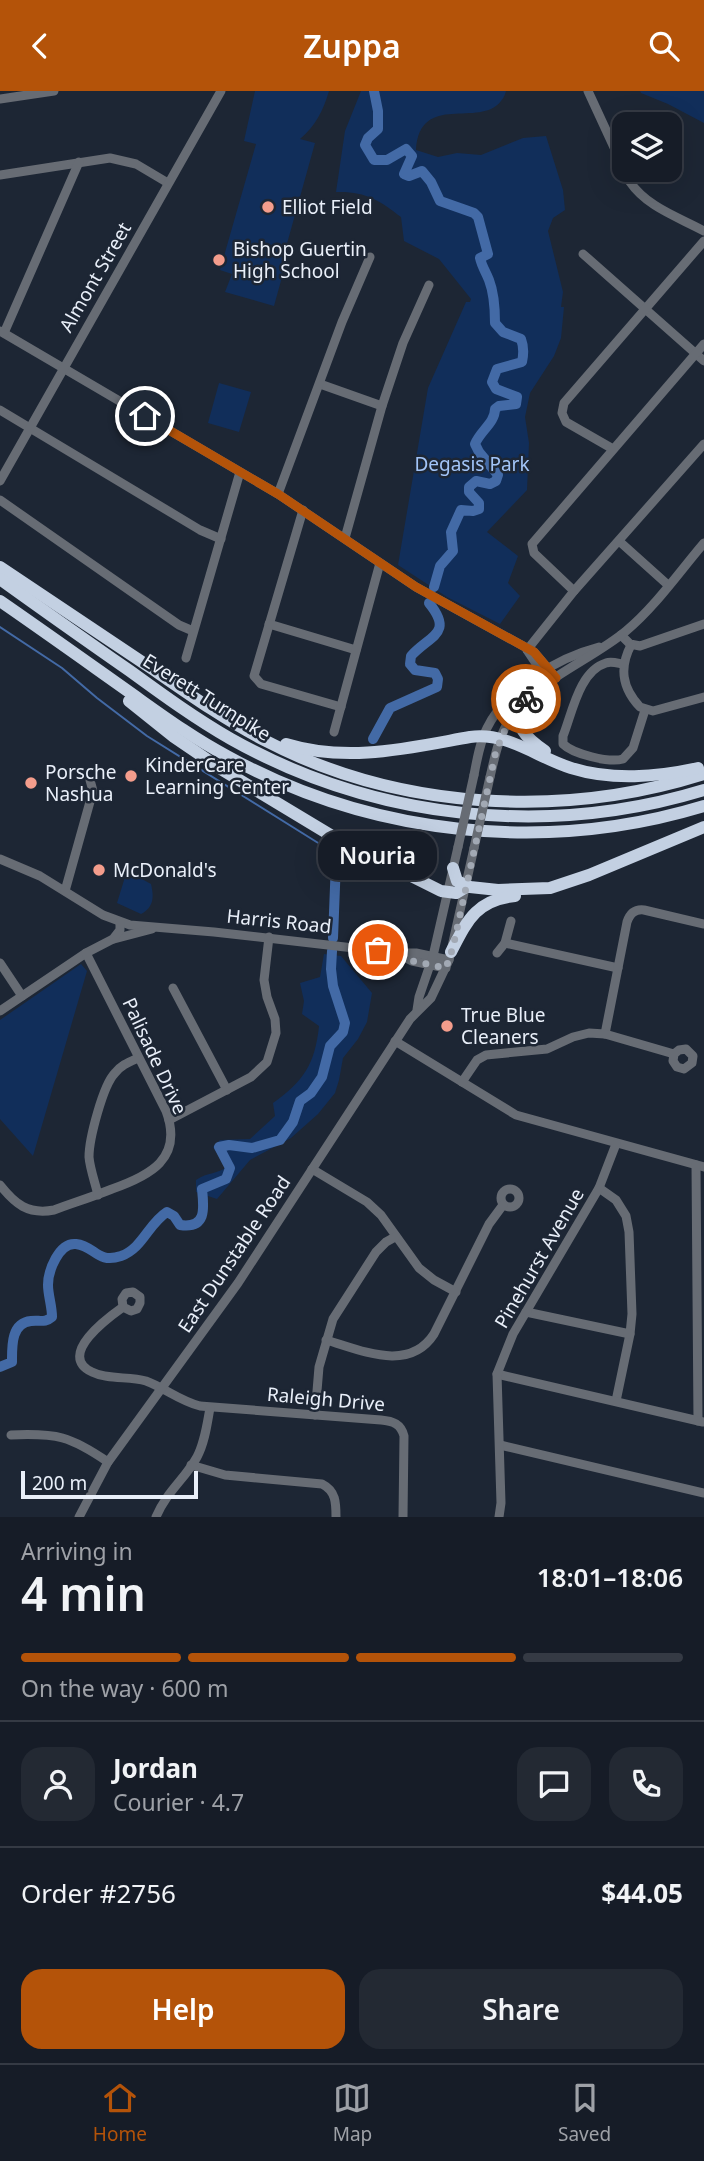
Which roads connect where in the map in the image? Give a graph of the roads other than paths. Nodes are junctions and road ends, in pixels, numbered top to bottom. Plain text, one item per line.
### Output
1 (54, 91) edge
2 (221, 91) edge
3 (588, 91) edge
4 (0, 99) edge
5 (612, 138) edge
6 (79, 162) junction
7 (0, 175) edge
8 (631, 182) edge
9 (169, 183) junction
10 (704, 231) edge
11 (704, 241) edge
12 (583, 254) dead end
13 (370, 257) dead end
14 (429, 285) dead end
15 (646, 308) junction
16 (2, 332) edge
17 (704, 344) edge
18 (696, 354) junction
19 (704, 361) edge
20 (63, 367) junction
21 (320, 384) junction
22 (382, 406) junction
23 (0, 409) edge
24 (30, 427) junction
25 (704, 444) edge
26 (613, 449) junction
27 (240, 472) junction
28 (0, 481) edge
29 (278, 494) junction
30 (0, 499) edge
31 (303, 510) junction
32 (345, 538) junction
33 (222, 539) junction
34 (619, 541) junction
35 (704, 543) edge
36 (380, 563) junction
37 (0, 567) edge
38 (0, 579) edge
39 (667, 585) junction
40 (574, 591) junction
41 (0, 601) edge
42 (269, 624) junction
43 (704, 624) edge
44 (193, 631) junction
45 (621, 635) junction
46 (59, 642) junction
47 (631, 645) junction
48 (604, 646) junction
49 (356, 650) junction
50 (527, 650) junction
51 (186, 658) dead end
52 (623, 664) junction
53 (546, 672) junction
54 (553, 680) junction
55 (704, 697) edge
56 (522, 703) junction
57 (341, 707) junction
58 (213, 710) junction
59 (645, 710) junction
60 (334, 732) dead end
61 (484, 736) junction
62 (501, 738) junction
63 (704, 767) edge
64 (592, 773) junction
65 (704, 774) edge
66 (90, 780) dead end
67 (704, 790) edge
68 (704, 806) edge
69 (704, 828) edge
70 (0, 859) edge
71 (453, 868) junction
72 (466, 887) junction
73 (550, 888) junction
74 (65, 891) junction
75 (447, 893) junction
76 (511, 921) dead end
77 (120, 922) junction
78 (704, 924) edge
79 (157, 927) junction
80 (269, 937) junction
81 (109, 940) junction
82 (505, 943) junction
83 (86, 953) junction
84 (497, 953) dead end
85 (432, 960) junction
86 (449, 960) junction
87 (0, 963) edge
88 (618, 968) junction
89 (173, 988) dead end
90 (22, 996) junction
91 (417, 1010) junction
92 (0, 1011) edge
93 (605, 1034) junction
94 (396, 1041) junction
95 (674, 1053) dead end
96 (138, 1058) junction
97 (462, 1082) junction
98 (227, 1090) junction
99 (169, 1120) junction
100 (616, 1144) junction
101 (700, 1166) edge
102 (312, 1169) junction
103 (0, 1185) edge
104 (599, 1188) junction
105 (98, 1195) junction
106 (503, 1205) dead end
107 (395, 1237) junction
108 (456, 1292) junction
109 (123, 1307) dead end
110 (526, 1312) junction
111 (630, 1334) junction
112 (326, 1341) junction
113 (497, 1374) junction
114 (161, 1389) junction
115 (617, 1401) junction
116 (210, 1408) junction
117 (315, 1415) junction
118 (701, 1422) edge
119 (11, 1434) dead end
120 (500, 1445) junction
121 (108, 1462) junction
122 (191, 1465) junction
123 (704, 1493) edge
124 (79, 1517) edge
125 (156, 1517) edge
126 (336, 1517) edge
127 (403, 1517) edge
128 (499, 1517) edge

1 - 4 street
2 - 9 street, Almont Street
3 - 5 street
6 - 7 street
6 - 9 street
6 - 16 street
8 - 10 street
9 - 20 street, Almont Street
11 - 15 street
12 - 15 street
13 - 21 street
14 - 22 street
15 - 18 street
15 - 26 street
16 - 20 street
17 - 18 street
18 - 19 street
18 - 26 street
20 - 24 street, Almont Street
20 - 27 street
21 - 22 street
21 - 29 street
22 - 32 street
23 - 24 street
24 - 28 street, Almont Street
24 - 33 street
25 - 34 street
26 - 40 street
27 - 29 street
27 - 33 street
29 - 31 street
30 - 44 street
31 - 32 street
31 - 42 street
32 - 36 street
33 - 44 street
34 - 39 street
34 - 40 street
35 - 39 street, East Dunstable Road
36 - 49 street
36 - 50 street
37 - 58 highway
38 - 67 highway, Everett Turnpike
39 - 45 street, East Dunstable Road
40 - 50 street
41 - 46 highway, Everett Turnpike
42 - 49 street
42 - 57 street
43 - 47 street
44 - 51 street
45 - 47 street
45 - 48 street, East Dunstable Road
46 - 68 highway, Everett Turnpike
46 - 75 highway
47 - 52 street
48 - 53 street, East Dunstable Road
48 - 54 street, East Dunstable Road
49 - 57 street
50 - 53 street
52 - 59 street
52 - 59 street
53 - 54 street
53 - 61 street, East Dunstable Road
54 - 56 street, East Dunstable Road
55 - 59 street
56 - 62 street, East Dunstable Road
56 - 64 highway
57 - 60 street
58 - 61 highway
58 - 65 highway
61 - 62 highway
61 - 71 street, East Dunstable Road, bridge
62 - 64 highway
62 - 72 street, East Dunstable Road, bridge
63 - 64 highway
66 - 74 street
69 - 73 highway
70 - 74 street
71 - 72 highway
71 - 75 street, East Dunstable Road
72 - 73 highway
72 - 75 highway
72 - 86 street, East Dunstable Road
73 - 86 highway
74 - 77 street
75 - 85 street, East Dunstable Road
76 - 82 street
77 - 79 street, Harris Road
77 - 81 street, Harris Road
78 - 88 street
79 - 80 street, Harris Road
79 - 81 street, Harris Road
80 - 85 street, Harris Road
80 - 98 street
81 - 83 street, Harris Road
82 - 84 street
82 - 88 street
83 - 90 street, Harris Road
83 - 96 street, Palisade Drive
85 - 86 street, Harris Road
85 - 91 street, East Dunstable Road
86 - 91 street, East Dunstable Road
87 - 90 street
88 - 93 street
89 - 98 street
90 - 92 street, Harris Road
91 - 94 street, East Dunstable Road
93 - 95 street
93 - 97 street
94 - 97 street
94 - 102 street, East Dunstable Road
96 - 99 street, Palisade Drive
96 - 105 street
97 - 100 street
98 - 99 street
99 - 105 street, Palisade Drive
100 - 101 street
100 - 104 street, Pinehurst Avenue
101 - 118 street
102 - 107 street
102 - 114 street, East Dunstable Road
103 - 105 street, Palisade Drive
104 - 110 street, Pinehurst Avenue
104 - 111 street
106 - 108 street
107 - 108 street
107 - 112 street
108 - 112 street
109 - 114 street, Raleigh Drive
110 - 111 street
110 - 113 street, Pinehurst Avenue
111 - 115 street
112 - 117 street
113 - 115 street
113 - 120 street, Pinehurst Avenue
114 - 116 street, Raleigh Drive
114 - 121 street, East Dunstable Road
115 - 118 street
116 - 117 street, Raleigh Drive
116 - 122 street
117 - 127 street, Raleigh Drive
119 - 121 street
120 - 123 street
120 - 128 street, Pinehurst Avenue
121 - 124 street, East Dunstable Road
122 - 125 street
122 - 126 street

